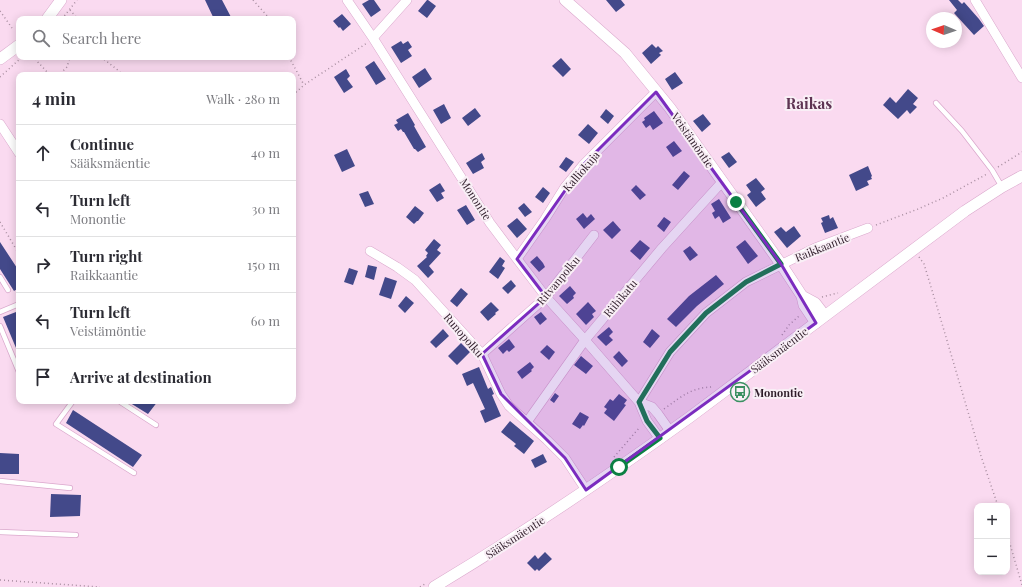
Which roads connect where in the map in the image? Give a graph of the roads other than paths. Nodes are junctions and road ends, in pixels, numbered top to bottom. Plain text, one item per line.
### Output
1 (61, 0) edge
2 (347, 0) edge
3 (407, 0) edge
4 (565, 0) edge
5 (976, 0) edge
6 (49, 16) edge
7 (373, 38) junction
8 (16, 47) edge
9 (0, 58) edge
10 (1022, 78) edge
11 (656, 92) junction
12 (936, 103) dead end
13 (0, 124) edge
14 (16, 148) edge
15 (1022, 176) edge
16 (722, 182) junction
17 (1002, 187) junction
18 (868, 228) road end
19 (594, 235) dead end
20 (370, 251) dead end
21 (517, 259) junction
22 (781, 264) junction
23 (0, 277) edge
24 (8, 290) dead end
25 (546, 297) junction
26 (16, 305) edge
27 (0, 312) edge
28 (821, 319) junction
29 (0, 326) edge
30 (585, 340) junction
31 (482, 354) junction
32 (16, 365) edge
33 (639, 402) junction
34 (71, 404) edge
35 (123, 404) edge
36 (526, 422) junction
37 (156, 425) dead end
38 (670, 431) junction
39 (660, 438) junction
40 (134, 473) dead end
41 (0, 481) edge
42 (70, 488) dead end
43 (586, 490) junction
44 (0, 532) edge
45 (76, 535) dead end
46 (434, 587) edge

1 - 6 street
2 - 7 street, Monontie
3 - 7 street
4 - 11 street, Veistämöntie
5 - 10 street
7 - 21 street, Monontie
8 - 9 street
11 - 16 street, Veistämöntie
11 - 21 street, Kalliokuja
12 - 17 lane
13 - 14 street
15 - 17 street, Sääksmäentie
16 - 22 street, Veistämöntie
16 - 30 street, Riihikatu
17 - 28 street, Sääksmäentie
18 - 22 street, Raikkaantie
19 - 25 street, Ritvanpolku
20 - 31 street, Runopolku
21 - 25 street, Monontie
22 - 28 street, Veistämöntie
22 - 33 street, Raikkaantie
23 - 24 lane
25 - 30 street, Monontie
25 - 31 street, Ritvanpolku
26 - 27 lane
28 - 38 street, Sääksmäentie
29 - 32 lane
30 - 33 street, Monontie
30 - 36 street, Riihikatu
31 - 36 street, Runopolku
33 - 38 street, Monontie
33 - 39 street, Monontie
34 - 40 lane
35 - 37 lane
36 - 43 street, Runopolku
38 - 39 street, Sääksmäentie
39 - 43 street, Sääksmäentie
41 - 42 lane
43 - 46 street, Sääksmäentie
44 - 45 lane

